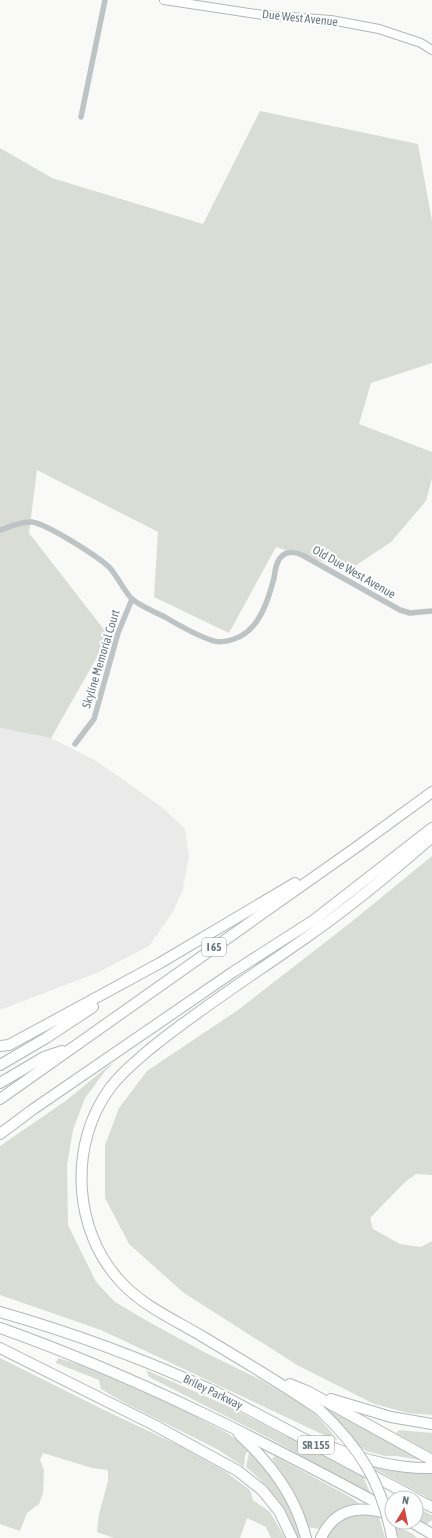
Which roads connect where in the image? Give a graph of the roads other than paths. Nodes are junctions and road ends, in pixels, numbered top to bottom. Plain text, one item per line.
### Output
1 (105, 0) edge
2 (164, 0) edge
3 (432, 50) edge
4 (81, 117) dead end
5 (0, 530) edge
6 (132, 599) junction
7 (432, 611) edge
8 (75, 744) dead end
9 (432, 792) edge
10 (432, 828) edge
11 (432, 837) edge
12 (358, 846) junction
13 (160, 963) junction
14 (0, 1046) edge
15 (70, 1049) junction
16 (0, 1065) edge
17 (0, 1084) edge
18 (0, 1099) edge
19 (0, 1134) edge
20 (0, 1307) edge
21 (0, 1312) edge
22 (38, 1322) junction
23 (0, 1329) edge
24 (0, 1348) edge
25 (255, 1368) junction
26 (307, 1391) junction
27 (216, 1392) junction
28 (432, 1424) edge
29 (228, 1425) junction
30 (432, 1460) edge
31 (432, 1468) edge
32 (400, 1490) edge
33 (384, 1508) edge
34 (384, 1514) edge
35 (292, 1538) edge
36 (306, 1538) edge
37 (321, 1538) edge
38 (392, 1538) edge

1 - 4 street
2 - 3 main road, Due West Avenue
5 - 6 street, Old Due West Avenue
6 - 7 street, Old Due West Avenue
6 - 8 street, Skyline Memorial Court
9 - 12 highway, I 65
10 - 19 highway, I 65
11 - 25 highway
12 - 13 highway
12 - 15 highway, I 65
13 - 14 highway
13 - 16 highway
15 - 17 highway
15 - 18 highway, I 65
20 - 22 highway
21 - 22 highway, Briley Parkway / SR 155
22 - 27 highway, Briley Parkway / SR 155
23 - 29 highway, Briley Parkway / SR 155
24 - 35 highway
25 - 26 highway
25 - 38 highway, bridge
26 - 28 highway
26 - 30 highway
27 - 31 highway
27 - 32 highway, Briley Parkway / SR 155
29 - 33 highway, Briley Parkway / SR 155
29 - 36 highway
34 - 37 highway

